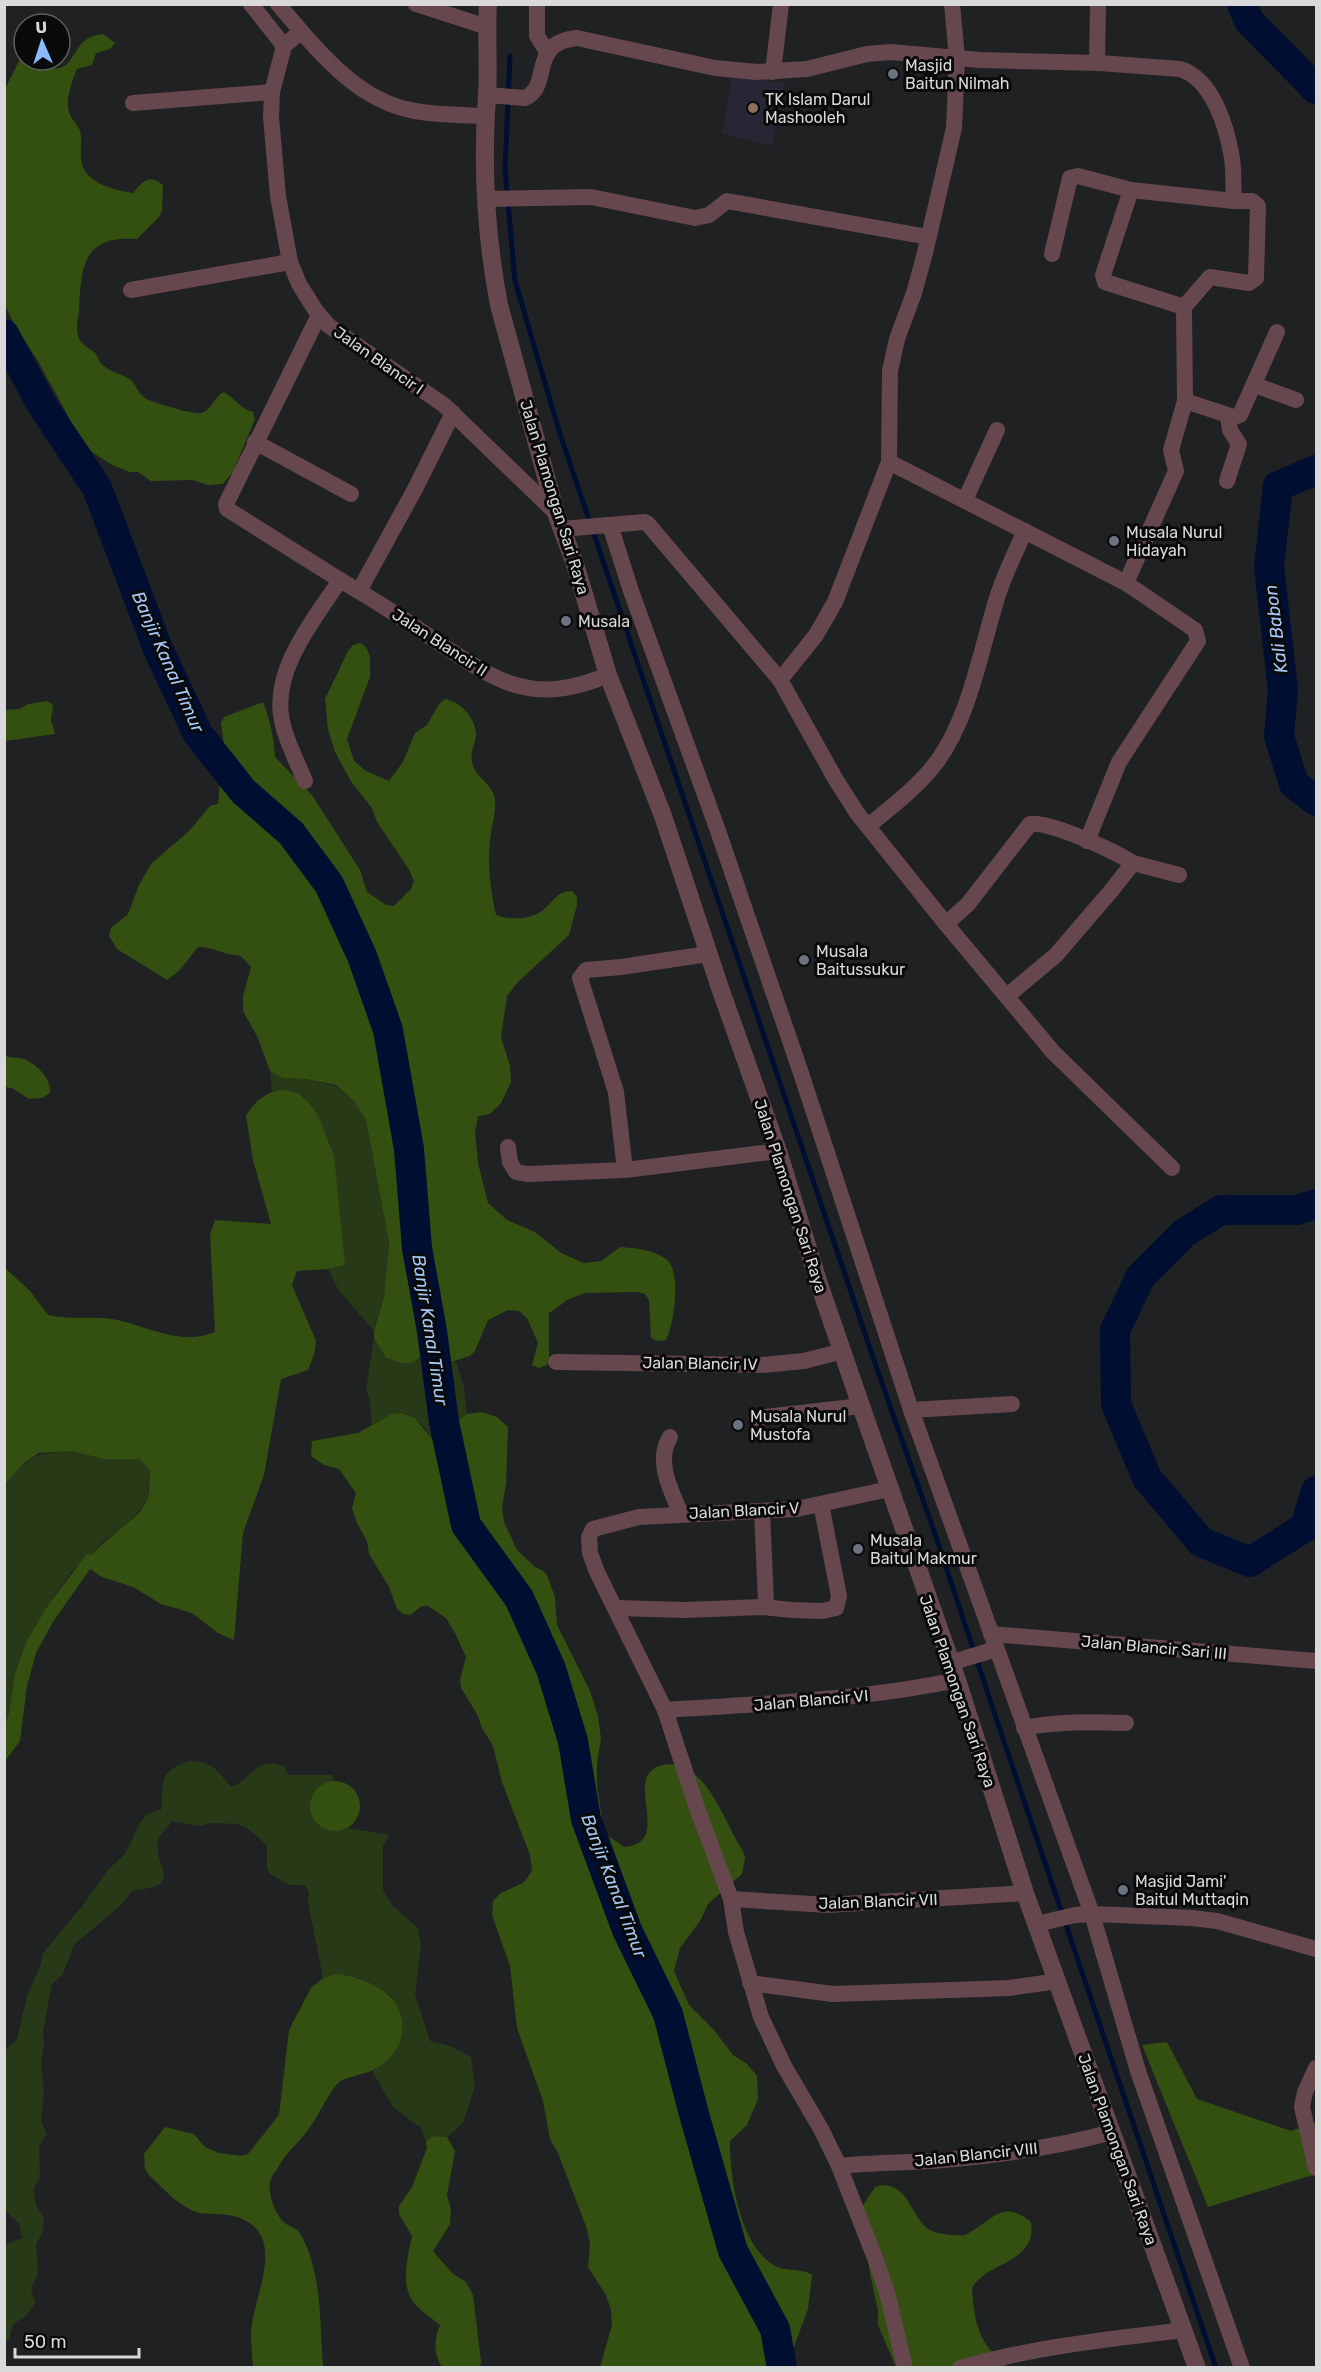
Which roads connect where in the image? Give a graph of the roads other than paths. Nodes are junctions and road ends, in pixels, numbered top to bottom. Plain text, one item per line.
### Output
1 (251, 4) edge
2 (278, 4) edge
3 (416, 4) edge
4 (488, 4) edge
5 (537, 4) edge
6 (781, 4) edge
7 (952, 4) edge
8 (1098, 4) edge
9 (487, 27) junction
10 (300, 32) junction
11 (284, 46) junction
12 (548, 53) junction
13 (957, 58) junction
14 (1097, 63) junction
15 (773, 72) junction
16 (272, 92) junction
17 (494, 96) junction
18 (132, 103) dead end
19 (485, 116) junction
20 (1131, 190) junction
21 (491, 199) junction
22 (1234, 201) junction
23 (928, 237) junction
24 (1052, 254) dead end
25 (290, 262) junction
26 (131, 290) dead end
27 (1184, 307) junction
28 (319, 315) junction
29 (1277, 332) dead end
30 (1255, 384) junction
31 (1185, 400) junction
32 (1296, 400) dead end
33 (453, 413) junction
34 (1228, 416) junction
35 (997, 430) dead end
36 (255, 442) junction
37 (889, 462) junction
38 (1227, 481) dead end
39 (351, 494) dead end
40 (965, 500) junction
41 (564, 523) junction
42 (609, 525) junction
43 (1025, 531) junction
44 (340, 580) junction
45 (1126, 583) junction
46 (359, 591) junction
47 (608, 675) junction
48 (780, 680) junction
49 (305, 781) dead end
50 (868, 826) junction
51 (1087, 841) junction
52 (1133, 863) junction
53 (1179, 875) dead end
54 (946, 924) junction
55 (708, 954) junction
56 (1007, 996) junction
57 (508, 1147) dead end
58 (778, 1151) junction
59 (1172, 1168) dead end
60 (625, 1170) junction
61 (843, 1351) junction
62 (556, 1362) dead end
63 (1012, 1404) dead end
64 (861, 1406) junction
65 (911, 1410) junction
66 (756, 1418) dead end
67 (670, 1437) dead end
68 (889, 1489) junction
69 (821, 1504) junction
70 (762, 1511) junction
71 (681, 1514) junction
72 (762, 1607) junction
73 (616, 1608) junction
74 (990, 1645) junction
75 (1317, 1662) edge
76 (956, 1668) junction
77 (665, 1710) junction
78 (1126, 1723) dead end
79 (1024, 1728) junction
80 (1025, 1893) junction
81 (731, 1899) junction
82 (1083, 1915) junction
83 (1042, 1923) junction
84 (1317, 1949) edge
85 (1058, 1981) junction
86 (750, 1983) junction
87 (1317, 2068) edge
88 (1112, 2132) junction
89 (839, 2166) junction
90 (1317, 2168) edge
91 (1184, 2330) junction
92 (905, 2367) edge
93 (960, 2367) edge
94 (1197, 2367) edge
95 (1242, 2367) edge

1 - 11 street
2 - 10 street
3 - 9 street
4 - 9 street, Jalan Plamongan Sari Raya
5 - 12 street
6 - 15 street
7 - 13 street
8 - 14 street
9 - 17 street, Jalan Plamongan Sari Raya
10 - 11 street
10 - 19 street
11 - 16 street, Jalan Blancir I
12 - 15 street
12 - 17 street
13 - 14 street
13 - 15 street
13 - 23 street
14 - 22 street
16 - 18 street
16 - 25 street, Jalan Blancir I
17 - 19 street, Jalan Plamongan Sari Raya
19 - 21 street, Jalan Plamongan Sari Raya
20 - 22 street
20 - 24 street
20 - 27 street
21 - 23 street
21 - 41 street, Jalan Plamongan Sari Raya
22 - 27 street
23 - 37 street
25 - 26 street
25 - 28 street, Jalan Blancir I
27 - 31 street
28 - 33 street, Jalan Blancir I
28 - 36 street
29 - 30 street
30 - 32 street
30 - 34 street
31 - 34 street
31 - 45 street
33 - 41 street, Jalan Blancir I
33 - 46 street
34 - 38 street
35 - 40 street
36 - 39 street
36 - 44 street, Jalan Blancir II
37 - 40 street
37 - 48 street
40 - 43 street
41 - 42 street
41 - 47 street, Jalan Plamongan Sari Raya
42 - 48 street
42 - 65 street
43 - 45 street
43 - 50 street
44 - 46 street, Jalan Blancir II
44 - 49 street
45 - 51 street
46 - 47 street, Jalan Blancir II
47 - 55 street, Jalan Plamongan Sari Raya
48 - 50 street
50 - 54 street
51 - 52 street
51 - 54 street
52 - 53 street
52 - 56 street
54 - 56 street
55 - 58 street, Jalan Plamongan Sari Raya
55 - 60 street
56 - 59 street
57 - 60 street
58 - 60 street
58 - 61 street, Jalan Plamongan Sari Raya
61 - 62 street, Jalan Blancir IV
61 - 64 street, Jalan Plamongan Sari Raya
63 - 65 street
64 - 66 street
64 - 68 street, Jalan Plamongan Sari Raya
65 - 74 street
67 - 71 street
68 - 69 street, Jalan Blancir V
68 - 76 street, Jalan Plamongan Sari Raya
69 - 70 street, Jalan Blancir V
69 - 72 street
70 - 71 street, Jalan Blancir V
70 - 72 street
71 - 73 street, Jalan Blancir V
72 - 73 street
73 - 77 street
74 - 75 street, Jalan Blancir Sari III
74 - 76 street, Jalan Blancir VI
74 - 79 street
76 - 77 street, Jalan Blancir VI
76 - 80 street, Jalan Plamongan Sari Raya
77 - 81 street
78 - 79 street
79 - 82 street
80 - 81 street, Jalan Blancir VII
80 - 83 street, Jalan Plamongan Sari Raya
81 - 86 street
82 - 83 street
82 - 84 street
82 - 95 street
83 - 85 street, Jalan Plamongan Sari Raya
85 - 86 street
85 - 88 street, Jalan Plamongan Sari Raya
86 - 89 street
87 - 90 street
88 - 89 street, Jalan Blancir VIII
88 - 91 street, Jalan Plamongan Sari Raya
89 - 92 street
91 - 93 street
91 - 94 street, Jalan Plamongan Sari Raya

